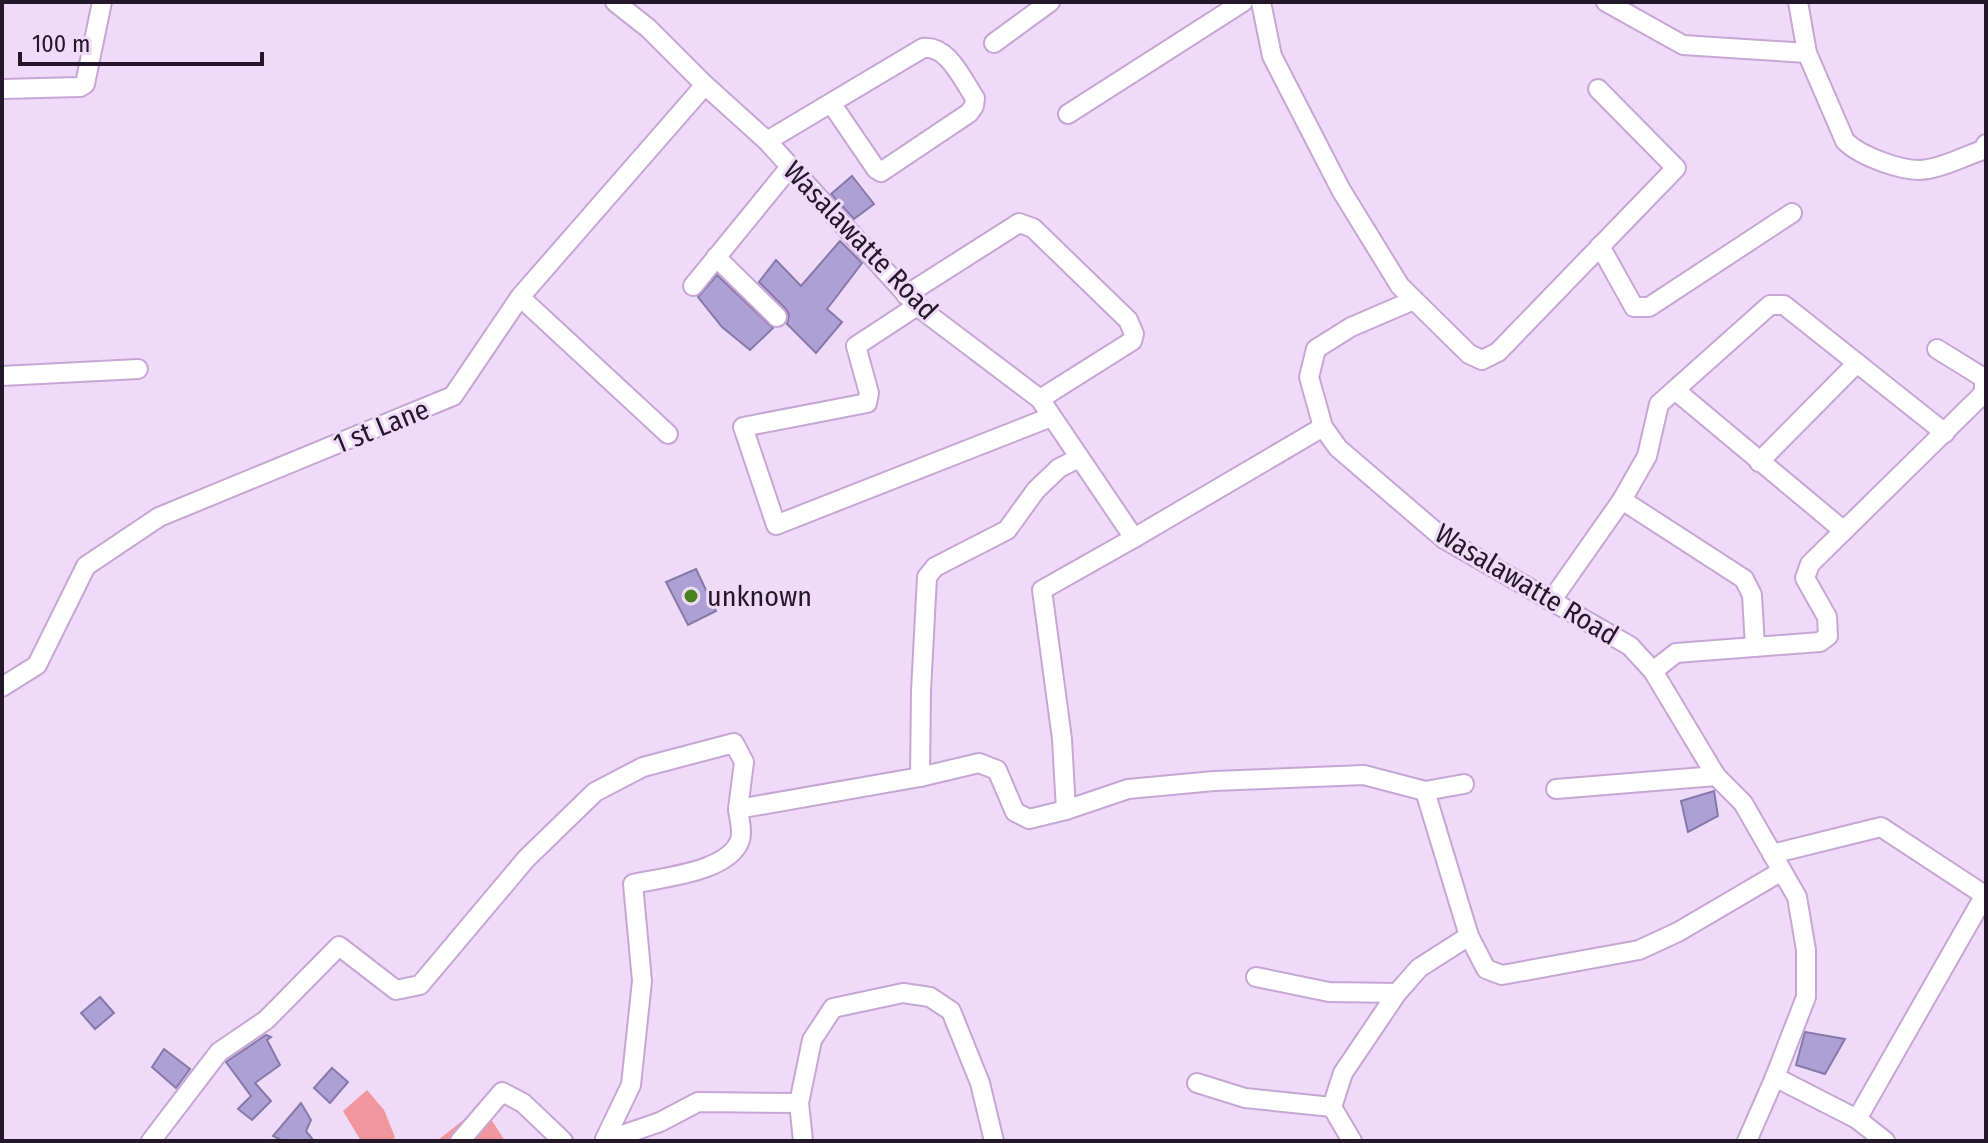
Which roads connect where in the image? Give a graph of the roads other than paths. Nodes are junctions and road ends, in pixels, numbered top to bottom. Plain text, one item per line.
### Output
1 (102, 2) edge
2 (615, 2) edge
3 (1050, 2) edge
4 (1243, 2) edge
5 (1261, 2) edge
6 (1606, 2) edge
7 (1798, 2) edge
8 (994, 43) dead end
9 (1807, 53) junction
10 (705, 85) junction
11 (2, 89) edge
12 (1598, 89) dead end
13 (831, 103) junction
14 (1068, 114) dead end
15 (767, 141) junction
16 (1986, 144) edge
17 (790, 167) junction
18 (1792, 213) dead end
19 (1600, 246) junction
20 (716, 257) junction
21 (693, 286) dead end
22 (520, 297) junction
23 (911, 300) junction
24 (1414, 300) junction
25 (777, 317) dead end
26 (1937, 349) dead end
27 (1857, 363) junction
28 (138, 369) dead end
29 (2, 376) edge
30 (1675, 390) junction
31 (1040, 399) junction
32 (1051, 417) junction
33 (1323, 427) junction
34 (1945, 433) junction
35 (668, 434) dead end
36 (1079, 458) junction
37 (1759, 462) junction
38 (1622, 500) junction
39 (1844, 531) junction
40 (1134, 538) junction
41 (1551, 601) junction
42 (1755, 647) junction
43 (1653, 671) junction
44 (2, 687) edge
45 (1716, 776) junction
46 (920, 777) junction
47 (1464, 784) dead end
48 (1556, 789) dead end
49 (1425, 791) junction
50 (738, 809) junction
51 (1066, 810) junction
52 (1777, 862) junction
53 (1986, 895) edge
54 (1469, 936) junction
55 (1256, 977) dead end
56 (1397, 993) junction
57 (1775, 1077) junction
58 (1197, 1083) dead end
59 (799, 1103) junction
60 (1332, 1107) junction
61 (1857, 1119) junction
62 (605, 1140) edge
63 (151, 1141) edge
64 (460, 1141) edge
65 (563, 1141) edge
66 (803, 1141) edge
67 (994, 1141) edge
68 (1352, 1141) edge
69 (1747, 1141) edge
70 (1885, 1141) edge

1 - 11 street
2 - 10 street, Wasalawatte Road
3 - 8 street
4 - 14 street
5 - 24 street
6 - 9 street
7 - 9 street
9 - 16 street
10 - 15 street, Wasalawatte Road
10 - 22 street, 1 st Lane
12 - 19 street
13 - 13 street
13 - 15 street
15 - 17 street, Wasalawatte Road
17 - 20 street
17 - 23 street, Wasalawatte Road
18 - 19 street
19 - 24 street
20 - 21 street
20 - 25 street
22 - 35 street
22 - 44 street, 1 st Lane
23 - 31 street, Wasalawatte Road
23 - 31 street
23 - 32 street
24 - 33 street
26 - 34 street
27 - 30 street
27 - 34 street
27 - 37 street
28 - 29 street
30 - 37 street
30 - 38 street
31 - 32 street, Wasalawatte Road
32 - 36 street, Wasalawatte Road
33 - 40 street
33 - 41 street, Wasalawatte Road
34 - 39 street
36 - 40 street, Wasalawatte Road
36 - 46 street
37 - 39 street
38 - 41 street
38 - 42 street
39 - 42 street
40 - 51 street
41 - 43 street, Wasalawatte Road
42 - 43 street
43 - 45 street, Wasalawatte Road
45 - 48 street
45 - 52 street, Wasalawatte Road
46 - 50 street
46 - 51 street
47 - 49 street
49 - 51 street
49 - 54 street
50 - 62 street
50 - 63 street
52 - 53 street
52 - 54 street
52 - 57 street, Wasalawatte Road
53 - 61 street
54 - 56 street
55 - 56 street
56 - 60 street
57 - 61 street
57 - 69 street, Wasalawatte Road
58 - 60 street
59 - 62 street
59 - 66 street
59 - 67 street
60 - 68 street
61 - 70 street
64 - 65 street

